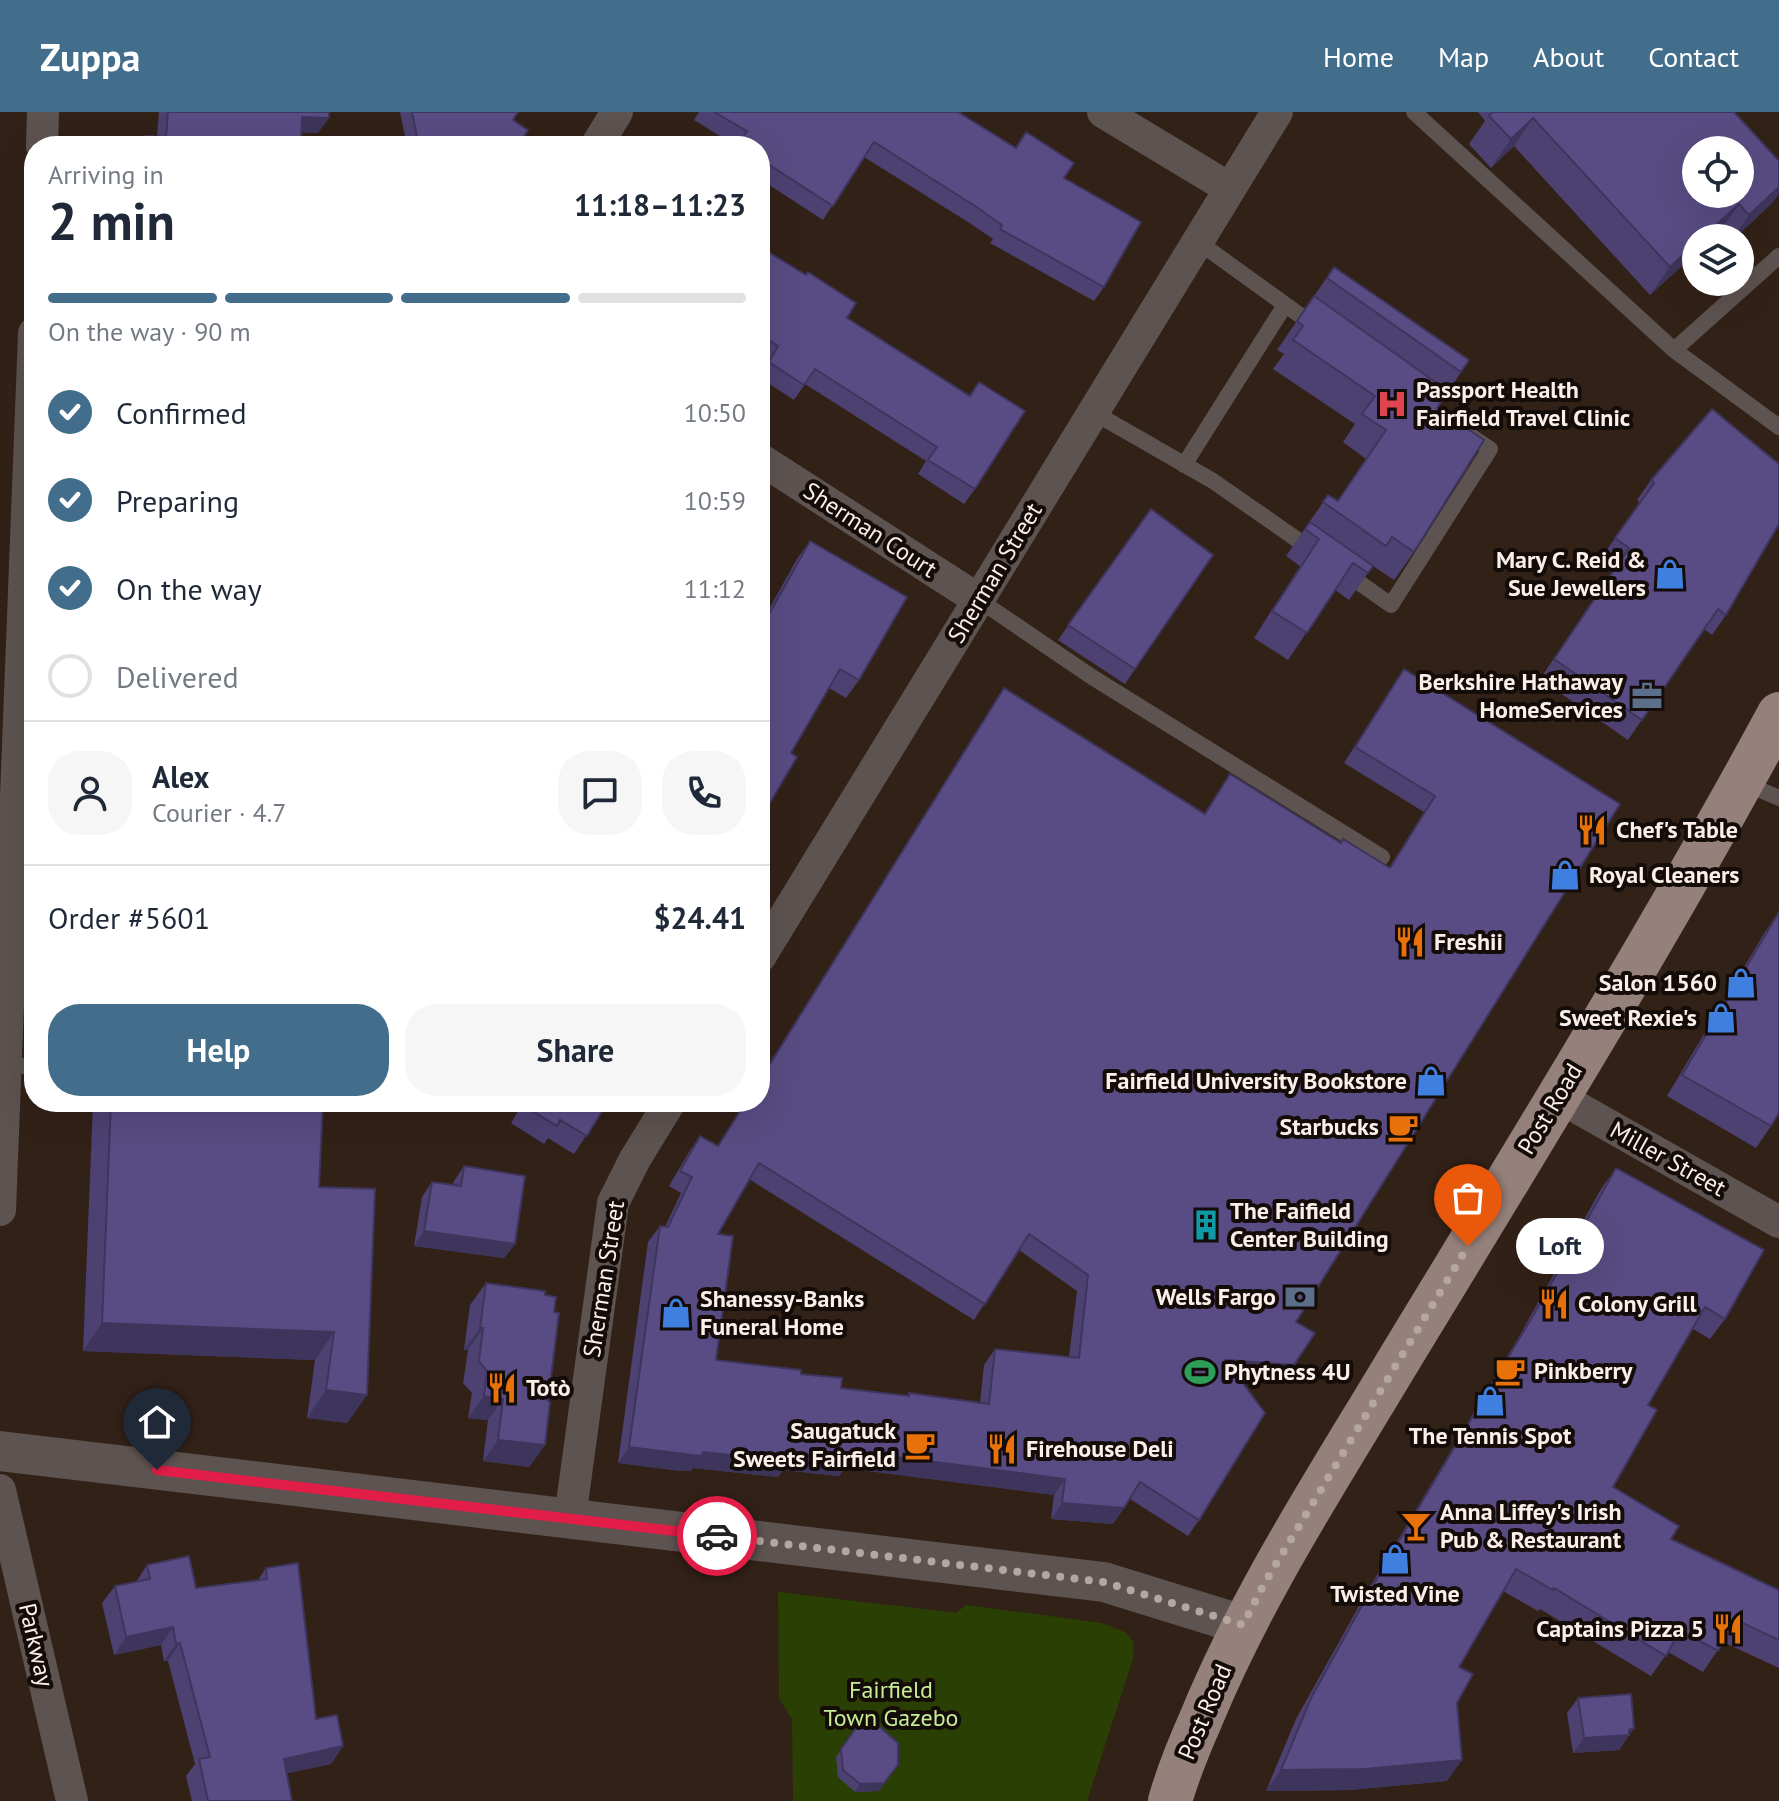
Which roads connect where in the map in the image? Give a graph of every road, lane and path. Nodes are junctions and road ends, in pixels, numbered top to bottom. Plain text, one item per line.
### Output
1 (43, 112) edge
2 (617, 112) edge
3 (1103, 112) edge
4 (1277, 112) edge
5 (1414, 112) edge
6 (42, 136) edge
7 (602, 136) edge
8 (1229, 188) junction
9 (1197, 241) junction
10 (1779, 256) edge
11 (1285, 305) junction
12 (1336, 341) edge
13 (1674, 350) junction
14 (1093, 412) junction
15 (1451, 422) edge
16 (1779, 427) edge
17 (770, 465) edge
18 (1184, 465) junction
19 (24, 482) edge
20 (19, 556) edge
21 (979, 600) junction
22 (1779, 714) edge
23 (1761, 790) edge
24 (24, 852) edge
25 (1382, 857) dead end
26 (770, 941) edge
27 (20, 1066) edge
28 (1557, 1096) junction
29 (664, 1112) edge
30 (0, 1210) edge
31 (1779, 1222) edge
32 (0, 1451) edge
33 (0, 1490) edge
34 (570, 1518) junction
35 (1243, 1625) junction
36 (72, 1801) edge
37 (1170, 1801) edge

1 - 6 street
2 - 7 street
3 - 8 street
4 - 8 street, Sherman Street
5 - 13 lane
8 - 9 street, Sherman Street
9 - 11 lane
9 - 14 street, Sherman Street
10 - 13 lane
11 - 12 lane
11 - 18 lane
13 - 16 lane
14 - 18 lane
14 - 21 street, Sherman Street
15 - 18 lane
17 - 21 street, Sherman Court
19 - 20 street
20 - 24 street
21 - 25 lane
21 - 26 street, Sherman Street
22 - 23 main road, Post Road
23 - 28 main road, Post Road
24 - 27 street
27 - 30 street
28 - 31 street, Miller Street
28 - 35 main road, Post Road
29 - 34 street, Sherman Street
32 - 34 street
33 - 36 street, Parkway
34 - 35 street
35 - 37 main road, Post Road

